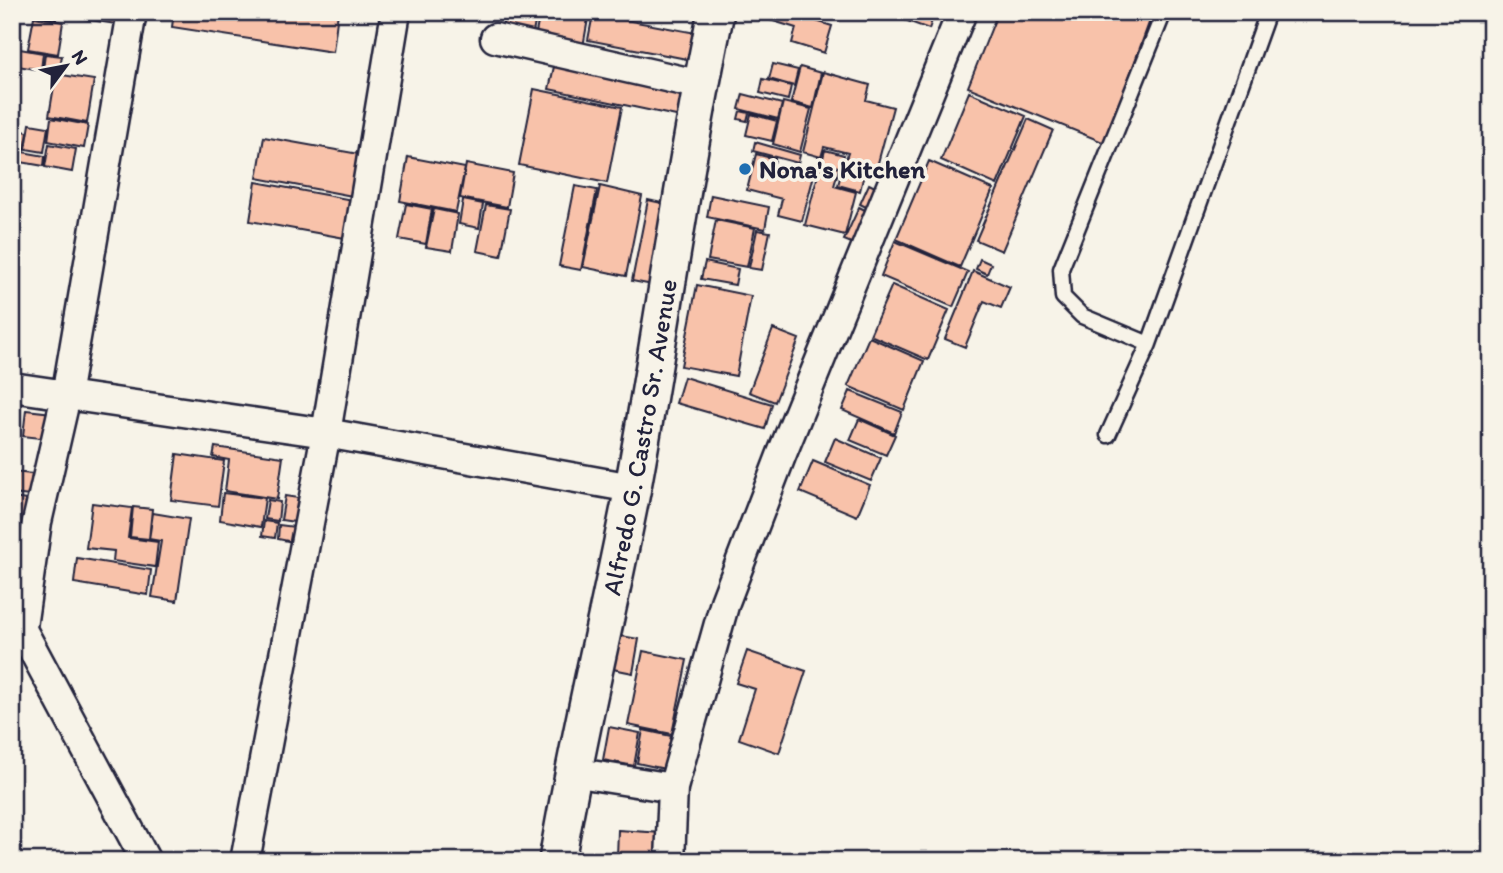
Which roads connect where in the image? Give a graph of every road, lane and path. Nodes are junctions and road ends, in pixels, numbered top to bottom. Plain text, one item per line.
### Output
1 (132, 12) edge
2 (396, 12) edge
3 (716, 12) edge
4 (962, 12) edge
5 (1164, 12) edge
6 (1268, 12) edge
7 (495, 38) dead end
8 (701, 85) junction
9 (1149, 344) junction
10 (12, 387) edge
11 (66, 396) junction
12 (326, 433) junction
13 (1108, 435) dead end
14 (632, 488) junction
15 (17, 619) edge
16 (572, 772) junction
17 (673, 788) junction
18 (146, 861) edge
19 (245, 861) edge
20 (557, 861) edge
21 (670, 861) edge

1 - 11 street
2 - 12 street
3 - 8 street, Alfredo G. Castro Sr. Avenue
4 - 17 street
5 - 9 lane
6 - 9 lane
7 - 8 street
8 - 14 street, Alfredo G. Castro Sr. Avenue
9 - 13 lane
10 - 11 street
11 - 12 street
11 - 15 street
12 - 14 street
12 - 19 street
14 - 16 street, Alfredo G. Castro Sr. Avenue
15 - 18 street
16 - 17 street
16 - 20 street, Alfredo G. Castro Sr. Avenue
17 - 21 street

